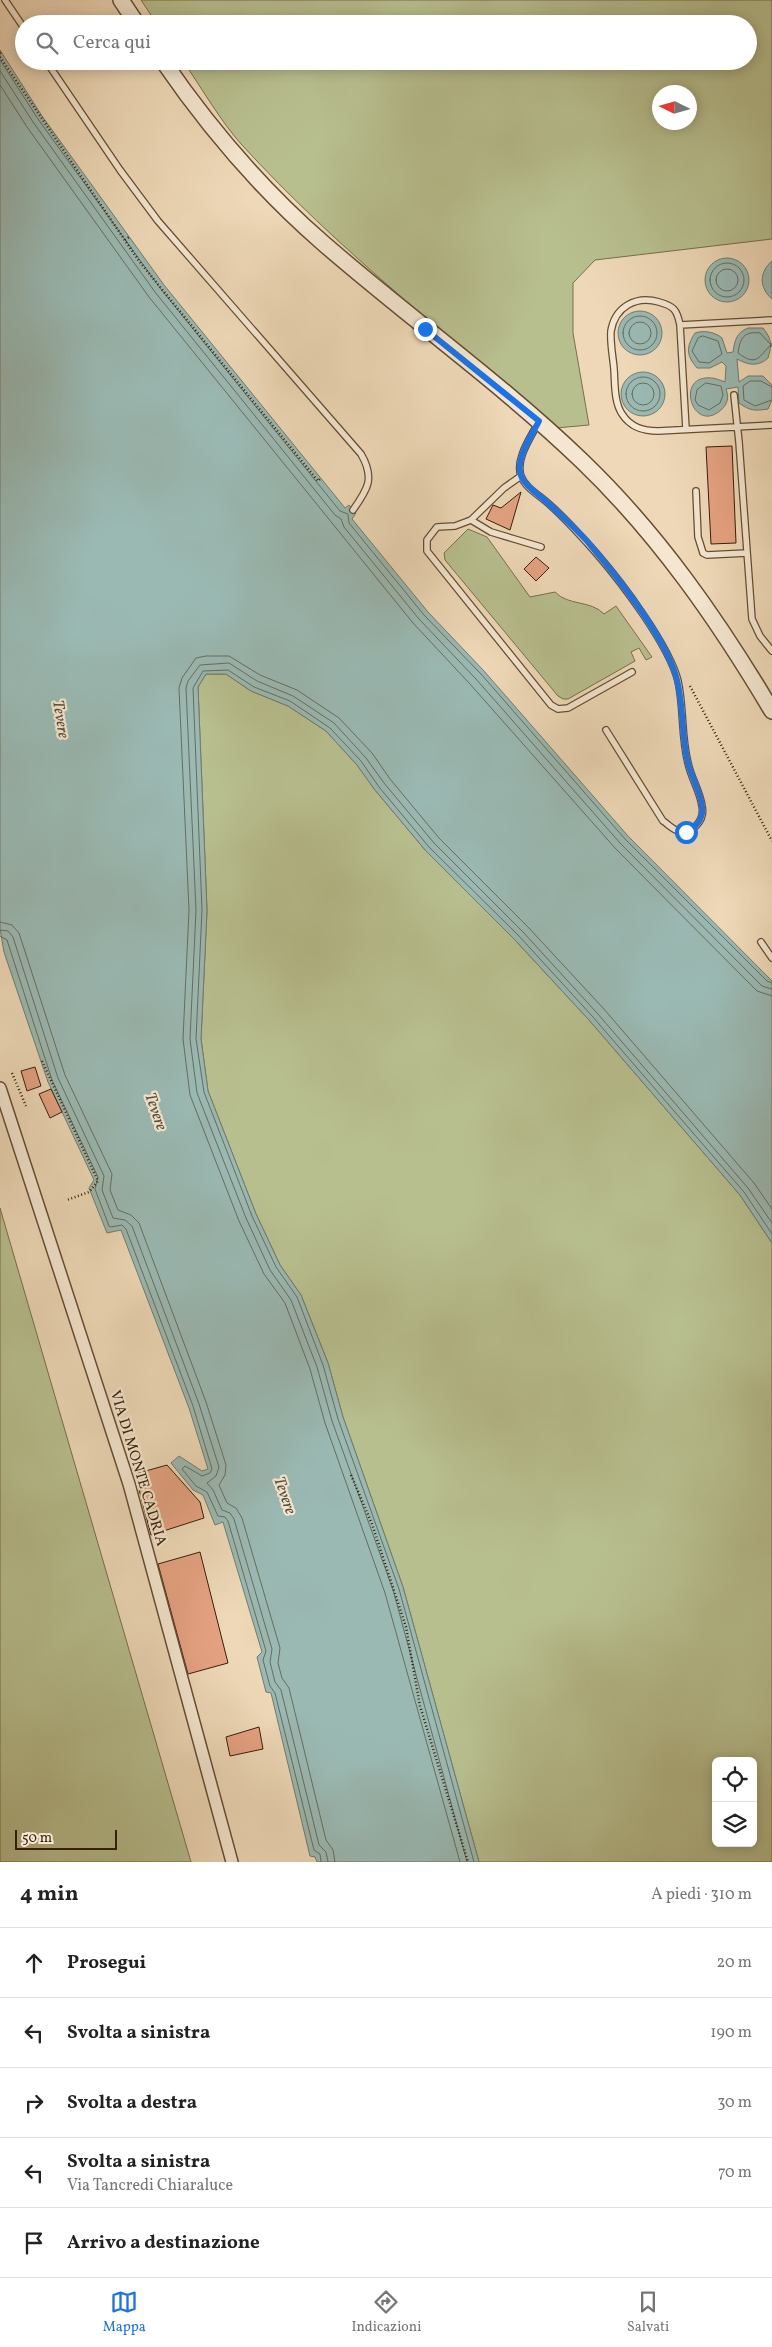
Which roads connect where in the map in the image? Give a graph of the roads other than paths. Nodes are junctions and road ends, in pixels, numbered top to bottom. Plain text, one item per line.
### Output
1 (5, 0) edge
2 (121, 0) edge
3 (15, 15) edge
4 (131, 15) edge
5 (52, 70) edge
6 (170, 70) edge
7 (772, 320) edge
8 (680, 324) junction
9 (734, 395) dead end
10 (539, 421) junction
11 (772, 425) edge
12 (737, 426) junction
13 (686, 429) junction
14 (521, 476) junction
15 (696, 491) dead end
16 (353, 510) dead end
17 (472, 520) junction
18 (541, 547) dead end
19 (747, 553) junction
20 (772, 651) edge
21 (632, 672) dead end
22 (772, 711) edge
23 (606, 730) dead end
24 (761, 942) dead end
25 (772, 958) edge
26 (0, 1088) edge
27 (232, 1862) edge

1 - 3 lane
2 - 4 street
5 - 16 lane
6 - 10 street
7 - 8 lane
8 - 13 lane
8 - 13 lane
9 - 12 lane
10 - 14 lane
10 - 22 street
11 - 12 lane
12 - 13 lane
12 - 19 lane
14 - 17 lane
14 - 23 lane
15 - 19 lane
17 - 18 lane
17 - 21 lane
19 - 20 lane
24 - 25 lane
26 - 27 street, VIA DI MONTE CADRIA

